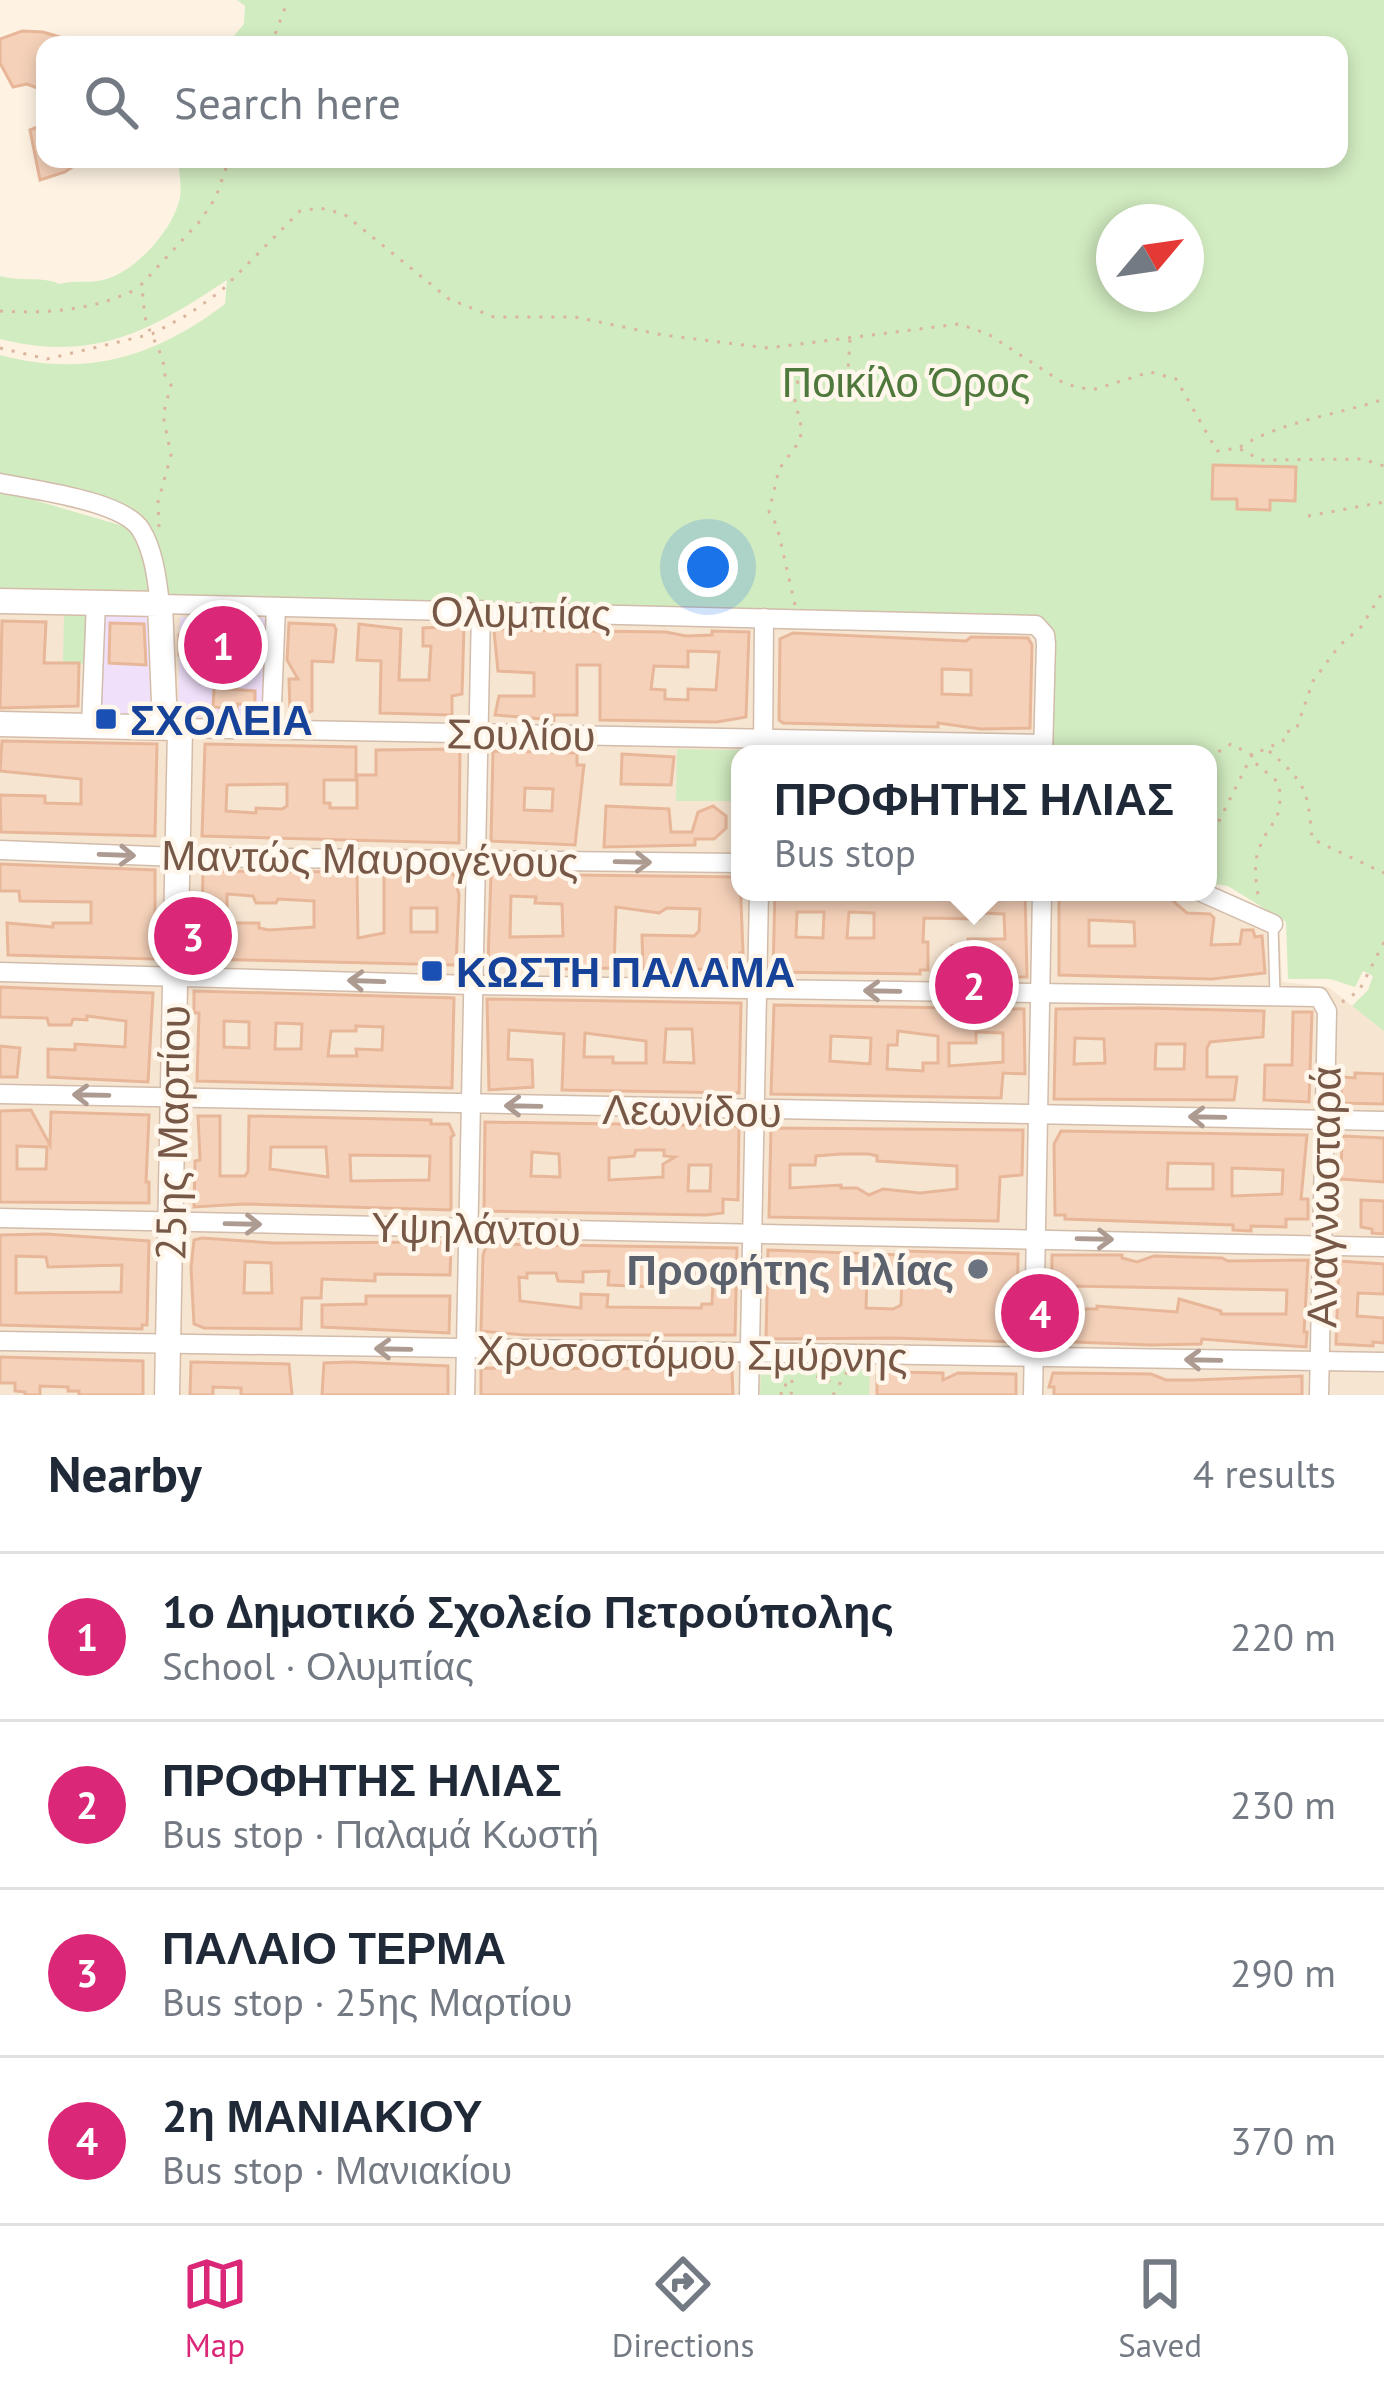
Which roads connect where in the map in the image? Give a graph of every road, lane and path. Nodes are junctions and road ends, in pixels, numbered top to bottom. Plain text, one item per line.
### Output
1 (288, 0) edge
2 (274, 36) edge
3 (226, 168) edge
4 (140, 286) junction
5 (0, 311) edge
6 (152, 334) junction
7 (850, 339) junction
8 (0, 348) edge
9 (1384, 398) edge
10 (1238, 448) junction
11 (1384, 466) edge
12 (0, 483) edge
13 (1384, 502) edge
14 (1308, 516) dead end
15 (160, 531) dead end
16 (1384, 590) edge
17 (0, 601) edge
18 (96, 602) junction
19 (160, 604) junction
20 (276, 607) junction
21 (482, 610) junction
22 (764, 618) junction
23 (798, 618) junction
24 (0, 724) edge
25 (91, 727) junction
26 (172, 728) junction
27 (272, 729) junction
28 (478, 733) junction
29 (731, 745) edge
30 (763, 745) edge
31 (1042, 745) edge
32 (1266, 749) junction
33 (1217, 753) edge
34 (1252, 755) junction
35 (1217, 824) edge
36 (0, 850) edge
37 (178, 857) junction
38 (475, 860) junction
39 (731, 863) edge
40 (1384, 873) edge
41 (1217, 899) edge
42 (760, 901) edge
43 (1042, 901) edge
44 (1266, 921) junction
45 (1384, 942) edge
46 (0, 972) edge
47 (176, 975) junction
48 (473, 985) junction
49 (757, 988) junction
50 (1041, 992) junction
51 (1275, 995) junction
52 (1323, 1001) junction
53 (0, 1094) edge
54 (173, 1097) junction
55 (470, 1105) junction
56 (754, 1111) junction
57 (1039, 1115) junction
58 (1324, 1119) junction
59 (1384, 1121) edge
60 (0, 1218) edge
61 (170, 1222) junction
62 (468, 1227) junction
63 (752, 1234) junction
64 (1037, 1237) junction
65 (1324, 1245) junction
66 (1384, 1247) edge
67 (0, 1341) edge
68 (168, 1345) junction
69 (466, 1350) junction
70 (749, 1354) junction
71 (858, 1355) junction
72 (1034, 1358) junction
73 (793, 1360) junction
74 (1320, 1362) junction
75 (1384, 1362) edge
76 (792, 1385) junction
77 (839, 1385) junction
78 (166, 1395) edge
79 (465, 1395) edge
80 (749, 1395) edge
81 (782, 1395) edge
82 (796, 1395) edge
83 (833, 1395) edge
84 (1033, 1395) edge
85 (1319, 1395) edge

1 - 2 path
3 - 4 path
4 - 5 path
4 - 6 path
6 - 7 path
6 - 8 path
6 - 15 path
7 - 10 path
7 - 23 path
9 - 10 path
10 - 11 path
12 - 19 street
13 - 14 path
16 - 32 path
17 - 18 main road, Ολυμπίας
18 - 19 main road, Ολυμπίας
18 - 25 street
19 - 20 street, Ολυμπίας
19 - 26 main road, 25ης Μαρτίου
20 - 21 street, Ολυμπίας
20 - 27 street
21 - 22 street, Ολυμπίας
21 - 28 street
22 - 23 street, Ολυμπίας
22 - 30 street
23 - 31 street, Ολυμπίας
24 - 25 main road, Σουλίου
25 - 26 main road, Σουλίου
26 - 27 street, Σουλίου
26 - 37 main road, 25ης Μαρτίου
27 - 28 street, Σουλίου
28 - 29 street, Σουλίου
28 - 38 street
32 - 34 path
32 - 40 path
33 - 34 path
34 - 35 path
34 - 44 path
36 -> 37 street, Μαντώς Μαυρογένους
37 - 38 street, Μαντώς Μαυρογένους
37 - 47 main road, 25ης Μαρτίου
38 -> 39 street, Μαντώς Μαυρογένους
38 - 48 street
41 - 44 street
42 - 49 street
43 - 50 street
44 - 51 lane
45 - 52 path
46 - 47 street
48 -> 47 street
47 - 54 main road, 25ης Μαρτίου
48 - 49 street
48 - 55 street
50 -> 49 street
49 - 56 street
50 - 51 street
50 - 57 street
51 - 52 street
52 - 58 street, Αναγνωσταρά
54 -> 53 street, Λεωνίδου
54 - 55 street, Λεωνίδου
54 - 61 main road, 25ης Μαρτίου
56 -> 55 street, Λεωνίδου
55 - 62 street
56 - 57 street, Λεωνίδου
56 - 63 street
58 -> 57 street, Λεωνίδου
57 - 64 street
58 - 59 street, Λεωνίδου
58 - 65 street, Αναγνωσταρά
60 - 61 street, Υψηλάντου
61 -> 62 street, Υψηλάντου
61 - 68 main road, 25ης Μαρτίου
62 - 63 street, Υψηλάντου
62 - 69 street
63 - 64 street, Υψηλάντου
63 - 70 street
64 -> 65 street, Υψηλάντου
64 - 72 street
65 - 66 street, Υψηλάντου
65 - 74 street, Αναγνωσταρά
67 - 68 street, Χρυσοστόμου Σμύρνης
69 -> 68 street, Χρυσοστόμου Σμύρνης
68 - 78 main road, 25ης Μαρτίου
69 - 70 street, Χρυσοστόμου Σμύρνης
69 - 79 street
70 - 73 street, Χρυσοστόμου Σμύρνης
70 - 80 street
71 - 72 street, Χρυσοστόμου Σμύρνης
71 - 73 street, Χρυσοστόμου Σμύρνης
71 - 77 path
74 -> 72 street, Χρυσοστόμου Σμύρνης
72 - 84 street
73 - 76 path
73 - 77 path
74 - 75 street, Χρυσοστόμου Σμύρνης
74 - 85 street, Αναγνωσταρά
76 - 81 path
76 - 82 path
77 - 83 path

